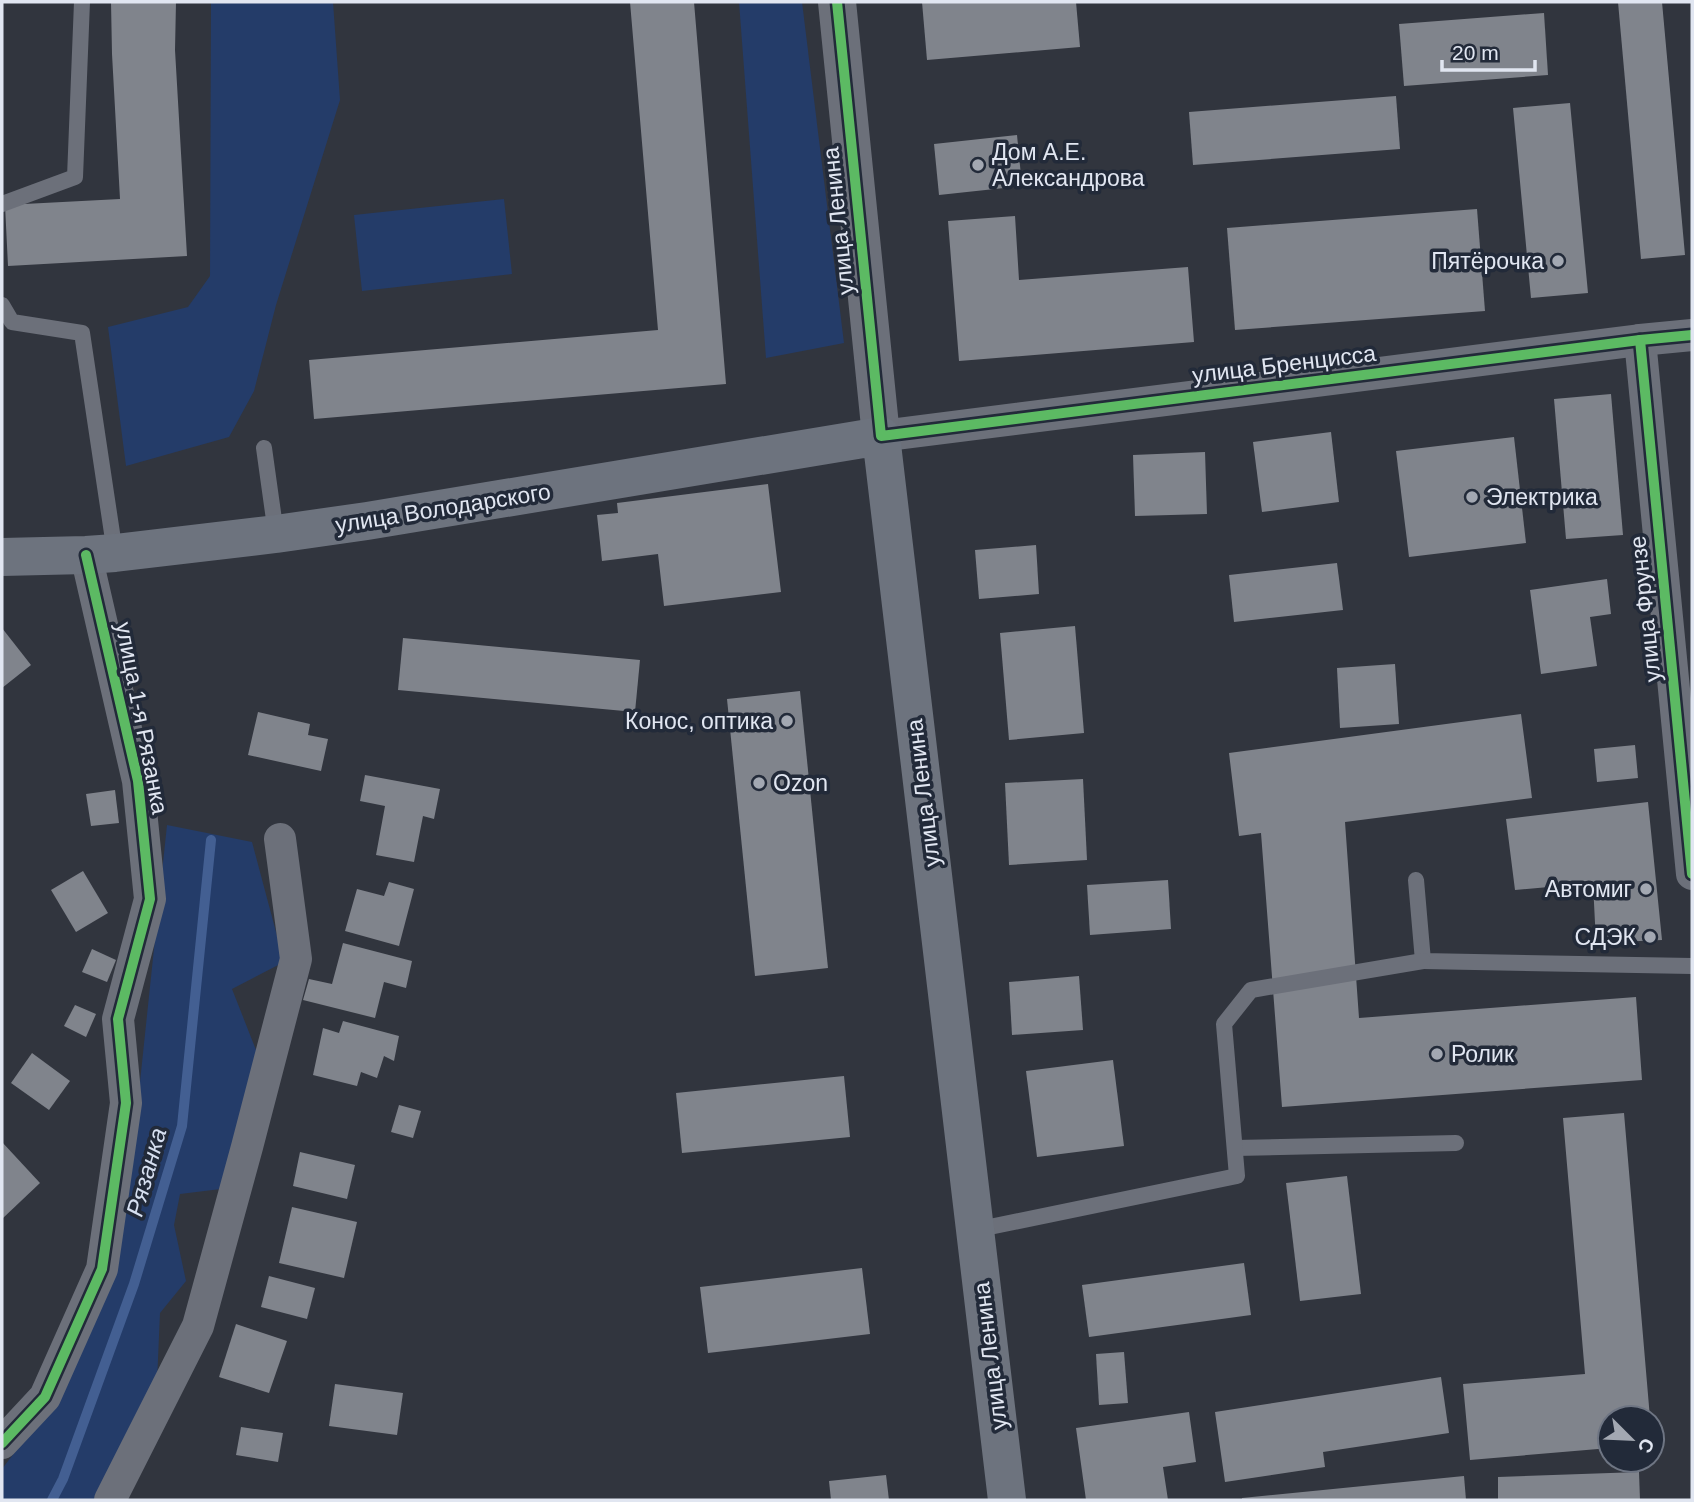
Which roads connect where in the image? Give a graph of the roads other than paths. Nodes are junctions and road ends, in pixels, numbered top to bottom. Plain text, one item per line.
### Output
1 (82, 2) edge
2 (836, 2) edge
3 (2, 204) edge
4 (2, 304) edge
5 (1692, 335) edge
6 (1640, 340) junction
7 (881, 436) junction
8 (264, 449) dead end
9 (276, 534) junction
10 (101, 554) junction
11 (2, 556) edge
12 (280, 839) dead end
13 (1692, 874) edge
14 (1416, 880) dead end
15 (1423, 961) junction
16 (1692, 966) edge
17 (1456, 1143) dead end
18 (1235, 1148) junction
19 (975, 1230) junction
20 (2, 1443) edge
21 (110, 1500) edge
22 (1007, 1500) edge

1 - 3 lane
2 - 7 street, улица Ленина
4 - 10 lane
5 - 6 street, улица Бренцисса
6 - 7 street, улица Бренцисса
6 - 13 street, улица Фрунзе
7 - 9 main road, улица Володарского
7 - 19 main road, улица Ленина
8 - 9 lane
9 - 10 main road, улица Володарского
10 - 11 main road, улица Володарского
10 - 20 street, улица 1-я Рязанка
12 - 21 street
14 - 15 lane
15 - 16 lane
15 - 18 lane
17 - 18 lane
18 - 19 lane
19 - 22 main road, улица Ленина

